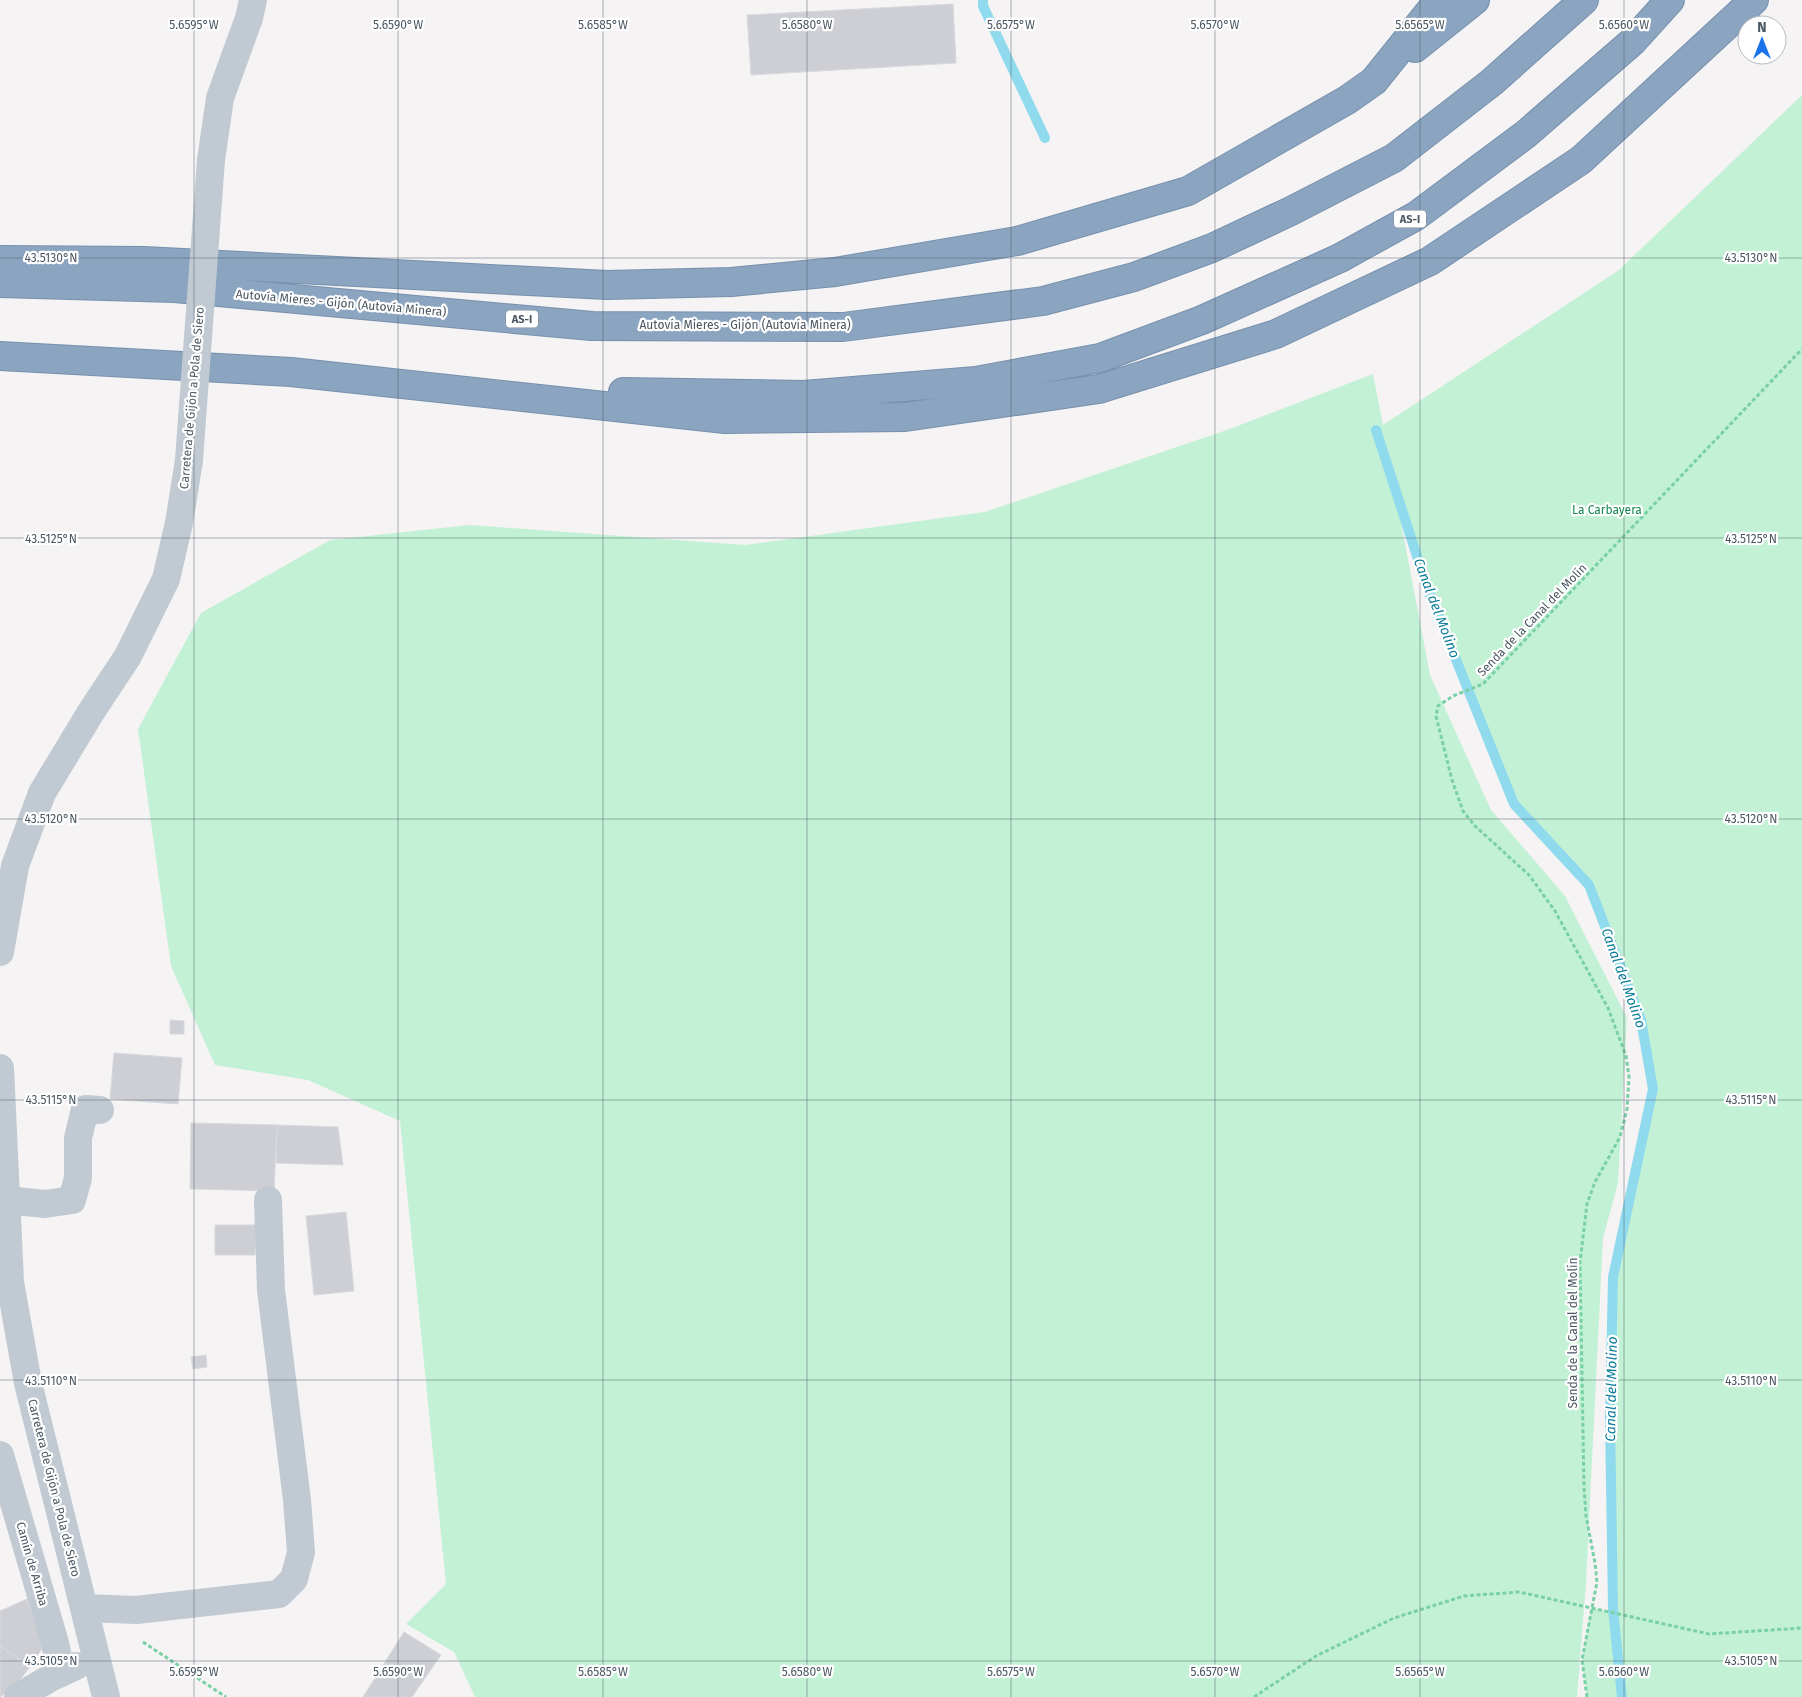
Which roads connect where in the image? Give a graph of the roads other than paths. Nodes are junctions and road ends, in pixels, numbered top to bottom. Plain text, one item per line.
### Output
1 (1439, 0) edge
2 (1475, 0) edge
3 (1584, 0) edge
4 (1670, 0) edge
5 (1754, 0) edge
6 (254, 6) edge
7 (1374, 81) junction
8 (0, 260) edge
9 (0, 283) edge
10 (0, 356) edge
11 (459, 389) junction
12 (0, 952) edge
13 (0, 1068) edge
14 (100, 1110) dead end
15 (6, 1200) junction
16 (268, 1200) dead end
17 (0, 1455) edge
18 (84, 1608) junction
19 (95, 1656) junction
20 (61, 1673) junction
21 (18, 1697) edge
22 (106, 1697) edge

1 - 7 highway
2 - 7 highway
3 - 9 highway, Autovía Mieres - Gijón (Autovía Minera) / AS-I
4 - 11 highway, AS-I
5 - 11 highway
6 - 12 street, Carretera de Gijón a Pola de Siero, bridge
7 - 8 highway
10 - 11 highway, AS-I
13 - 15 street, Carretera de Gijón a Pola de Siero
14 - 15 street
15 - 18 street, Carretera de Gijón a Pola de Siero
16 - 18 street
17 - 20 street, Camín de Arriba
18 - 19 street, Carretera de Gijón a Pola de Siero
19 - 20 street
19 - 22 street, Carretera de Gijón a Pola de Siero
20 - 21 street

